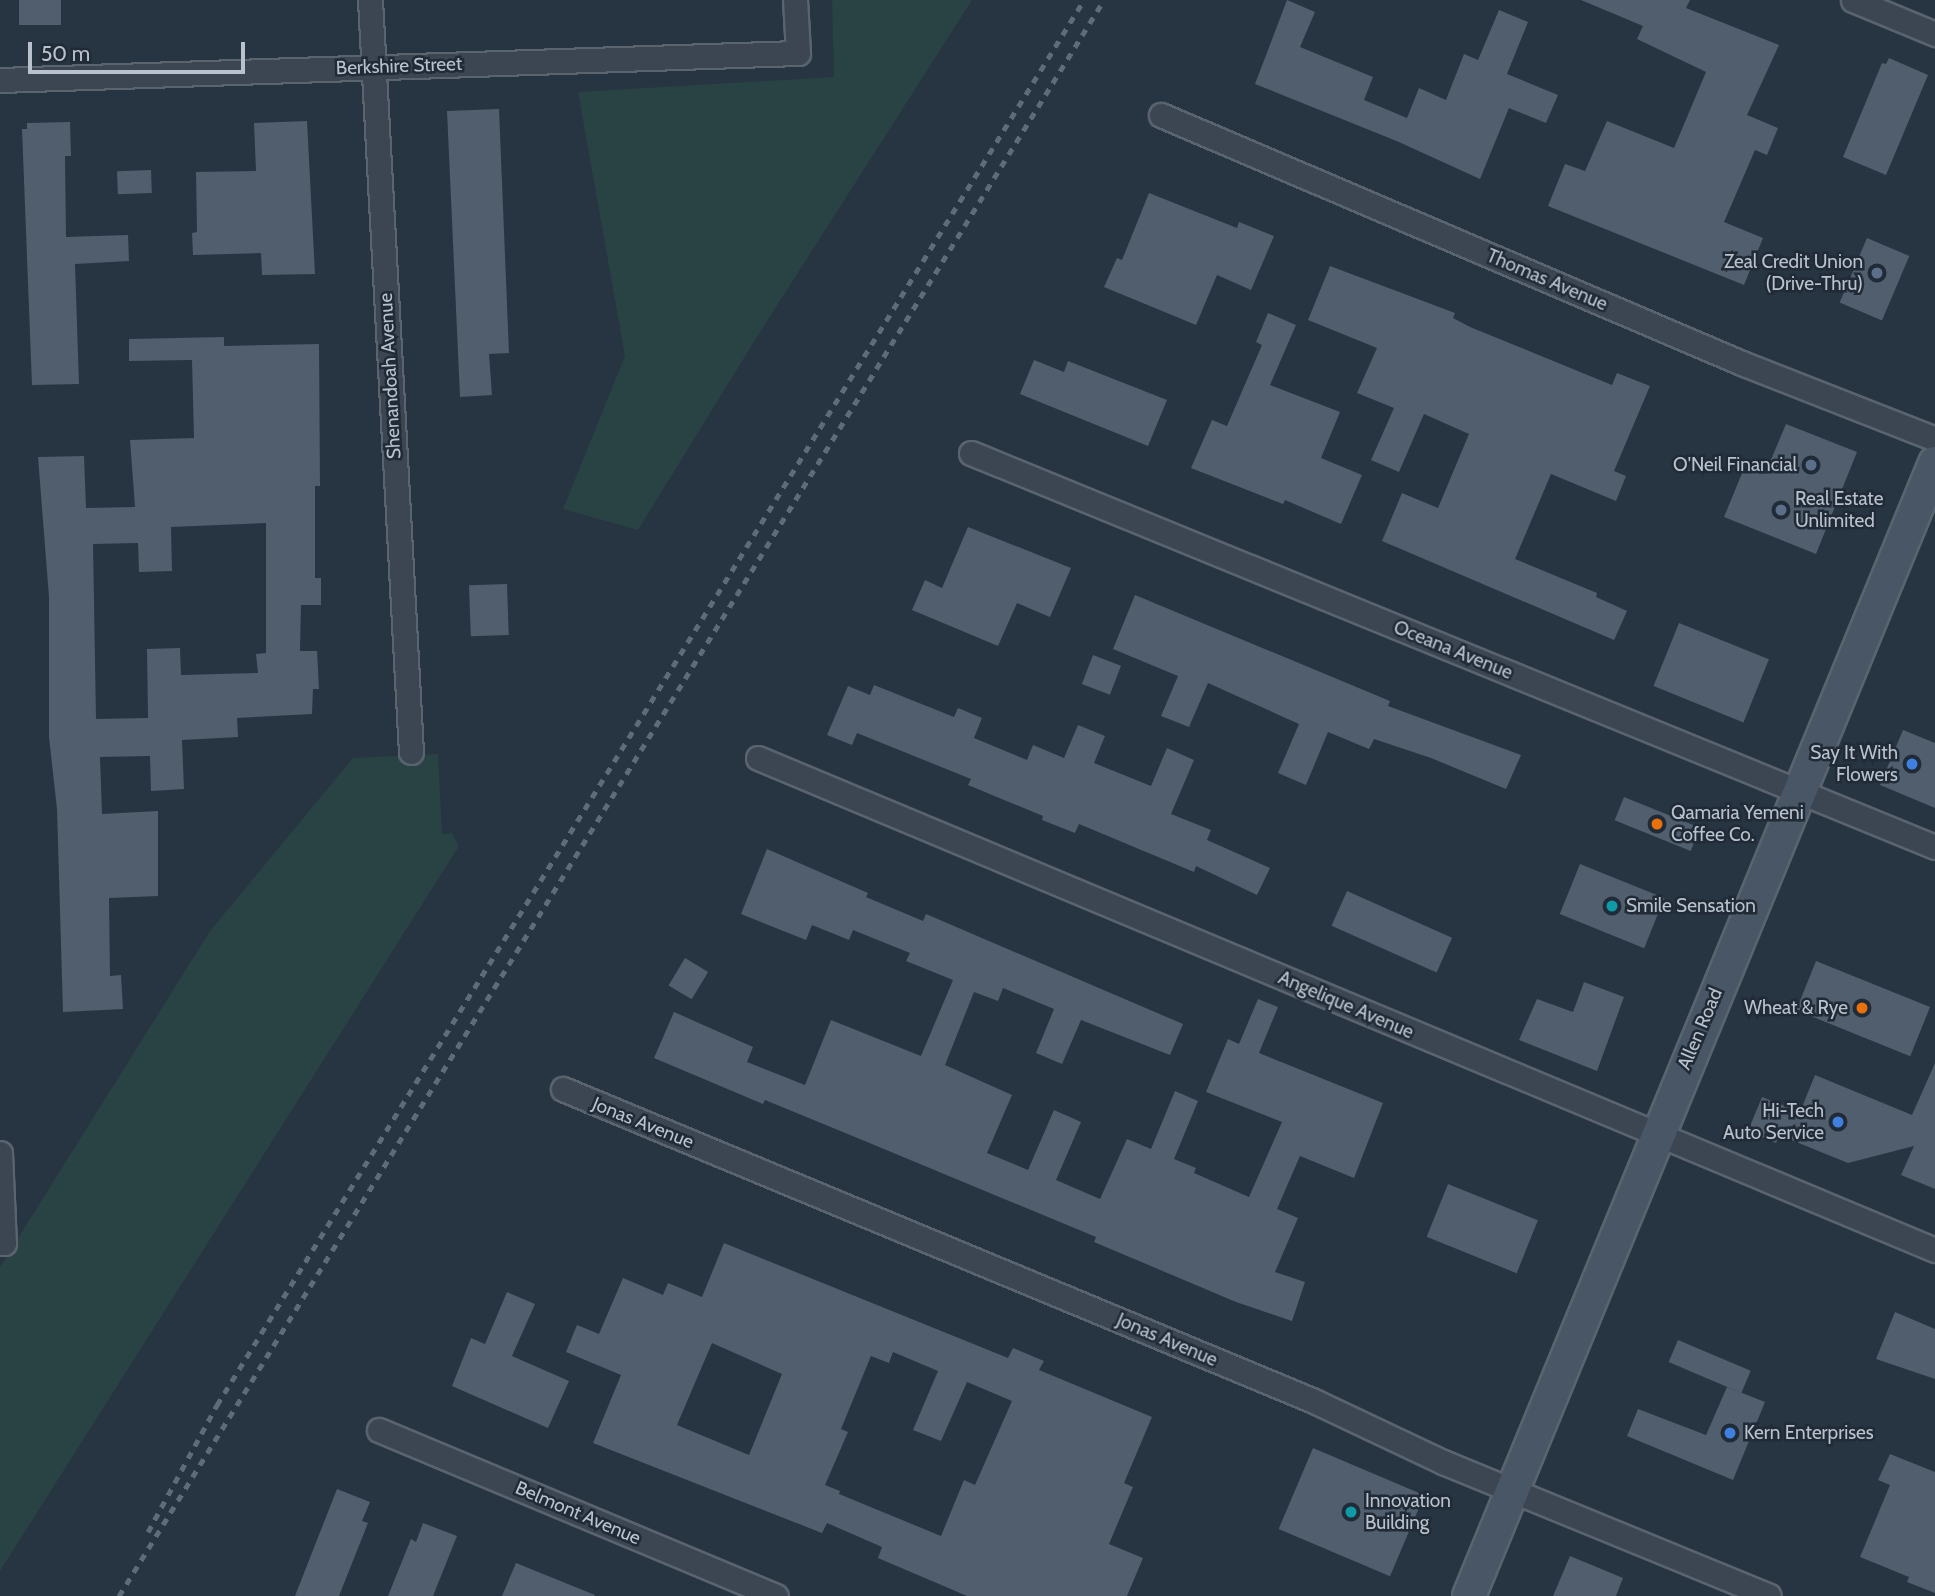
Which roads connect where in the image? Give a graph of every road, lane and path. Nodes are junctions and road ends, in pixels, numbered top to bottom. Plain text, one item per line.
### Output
1 (370, 0) edge
2 (795, 0) edge
3 (1853, 0) edge
4 (1935, 34) edge
5 (373, 67) junction
6 (0, 80) edge
7 (1161, 115) dead end
8 (1935, 439) edge
9 (971, 453) dead end
10 (1935, 463) edge
11 (411, 752) dead end
12 (758, 758) dead end
13 (1800, 791) junction
14 (1935, 847) edge
15 (563, 1089) dead end
16 (1657, 1135) junction
17 (0, 1153) edge
18 (2, 1243) edge
19 (1935, 1250) edge
20 (379, 1430) dead end
21 (1511, 1489) junction
22 (776, 1596) edge
23 (1469, 1596) edge
24 (1769, 1596) edge

1 - 5 street, Shenandoah Avenue
2 - 5 street, Berkshire Street
3 - 4 street
5 - 6 street, Berkshire Street
5 - 11 street, Shenandoah Avenue
7 - 8 street, Thomas Avenue
9 - 13 street, Oceana Avenue
10 - 13 main road, Allen Road
12 - 16 street, Angelique Avenue
13 - 14 street, Oceana Avenue
13 - 16 main road, Allen Road
15 - 21 street, Jonas Avenue
16 - 19 street, Angelique Avenue
16 - 21 main road, Allen Road
17 - 18 street
20 - 22 street, Belmont Avenue
21 - 23 main road, Allen Road
21 - 24 street, Jonas Avenue

